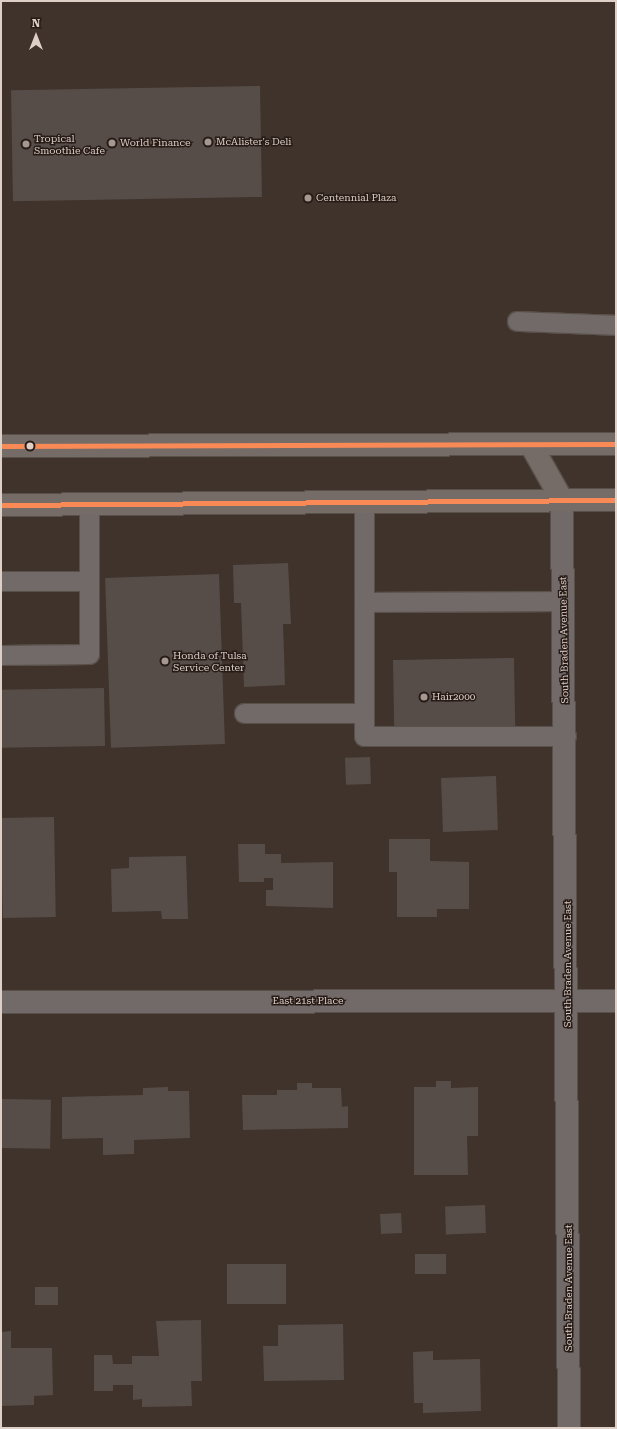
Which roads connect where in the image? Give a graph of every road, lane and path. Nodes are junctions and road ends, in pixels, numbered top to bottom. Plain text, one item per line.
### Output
1 (518, 321) dead end
2 (616, 325) edge
3 (616, 444) edge
4 (531, 445) junction
5 (1, 446) edge
6 (562, 500) junction
7 (616, 500) edge
8 (364, 502) junction
9 (89, 504) junction
10 (1, 505) edge
11 (1, 581) edge
12 (89, 581) junction
13 (564, 601) junction
14 (364, 602) junction
15 (1, 655) edge
16 (244, 713) dead end
17 (364, 713) junction
18 (566, 736) junction
19 (568, 1001) junction
20 (616, 1001) edge
21 (1, 1002) edge
22 (569, 1428) edge

1 - 2 lane
3 - 4 main road
4 - 5 main road
4 - 6 main road
6 - 7 main road
6 - 8 main road
6 - 13 street, South Braden Avenue East
8 - 9 main road
8 - 14 lane
9 - 10 main road
9 - 12 lane
11 - 12 lane
12 - 15 lane
13 - 14 lane
13 - 18 street, South Braden Avenue East
14 - 17 lane
16 - 17 lane
17 - 18 lane
18 - 19 street, South Braden Avenue East
19 - 20 street, East 21st Place
19 - 21 street, East 21st Place
19 - 22 street, South Braden Avenue East

